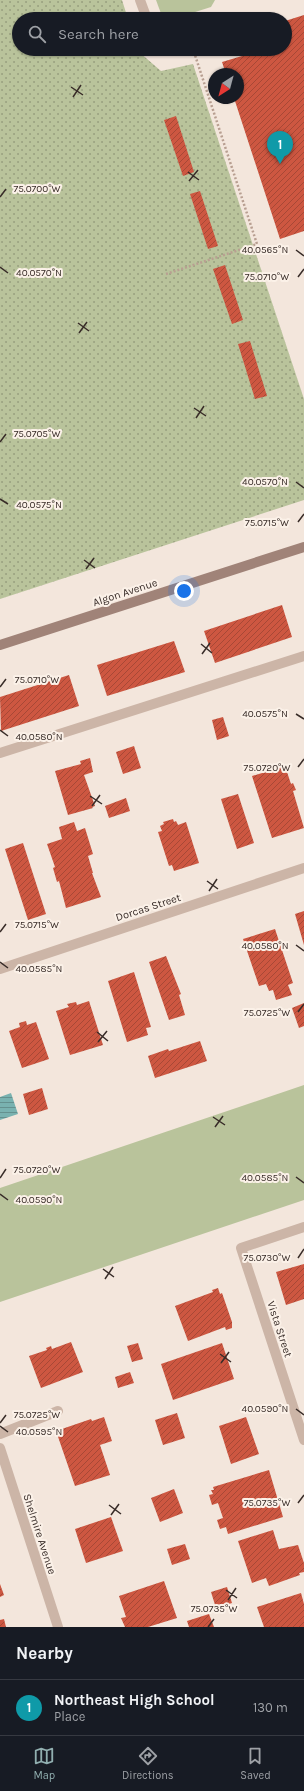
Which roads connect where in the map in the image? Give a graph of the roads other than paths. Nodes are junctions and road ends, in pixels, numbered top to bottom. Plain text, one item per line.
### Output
1 (140, 0) edge
2 (144, 12) edge
3 (304, 547) edge
4 (0, 645) edge
5 (304, 656) edge
6 (0, 754) edge
7 (304, 868) edge
8 (0, 969) edge
9 (304, 1227) edge
10 (58, 1411) dead end
11 (0, 1434) edge
12 (304, 1440) edge
13 (0, 1448) edge
14 (58, 1627) edge

1 - 2 street
3 - 4 street, Algon Avenue
5 - 6 street
7 - 8 street, Dorcas Street
9 - 12 street, Vista Street
10 - 11 street
13 - 14 street, Shelmire Avenue

